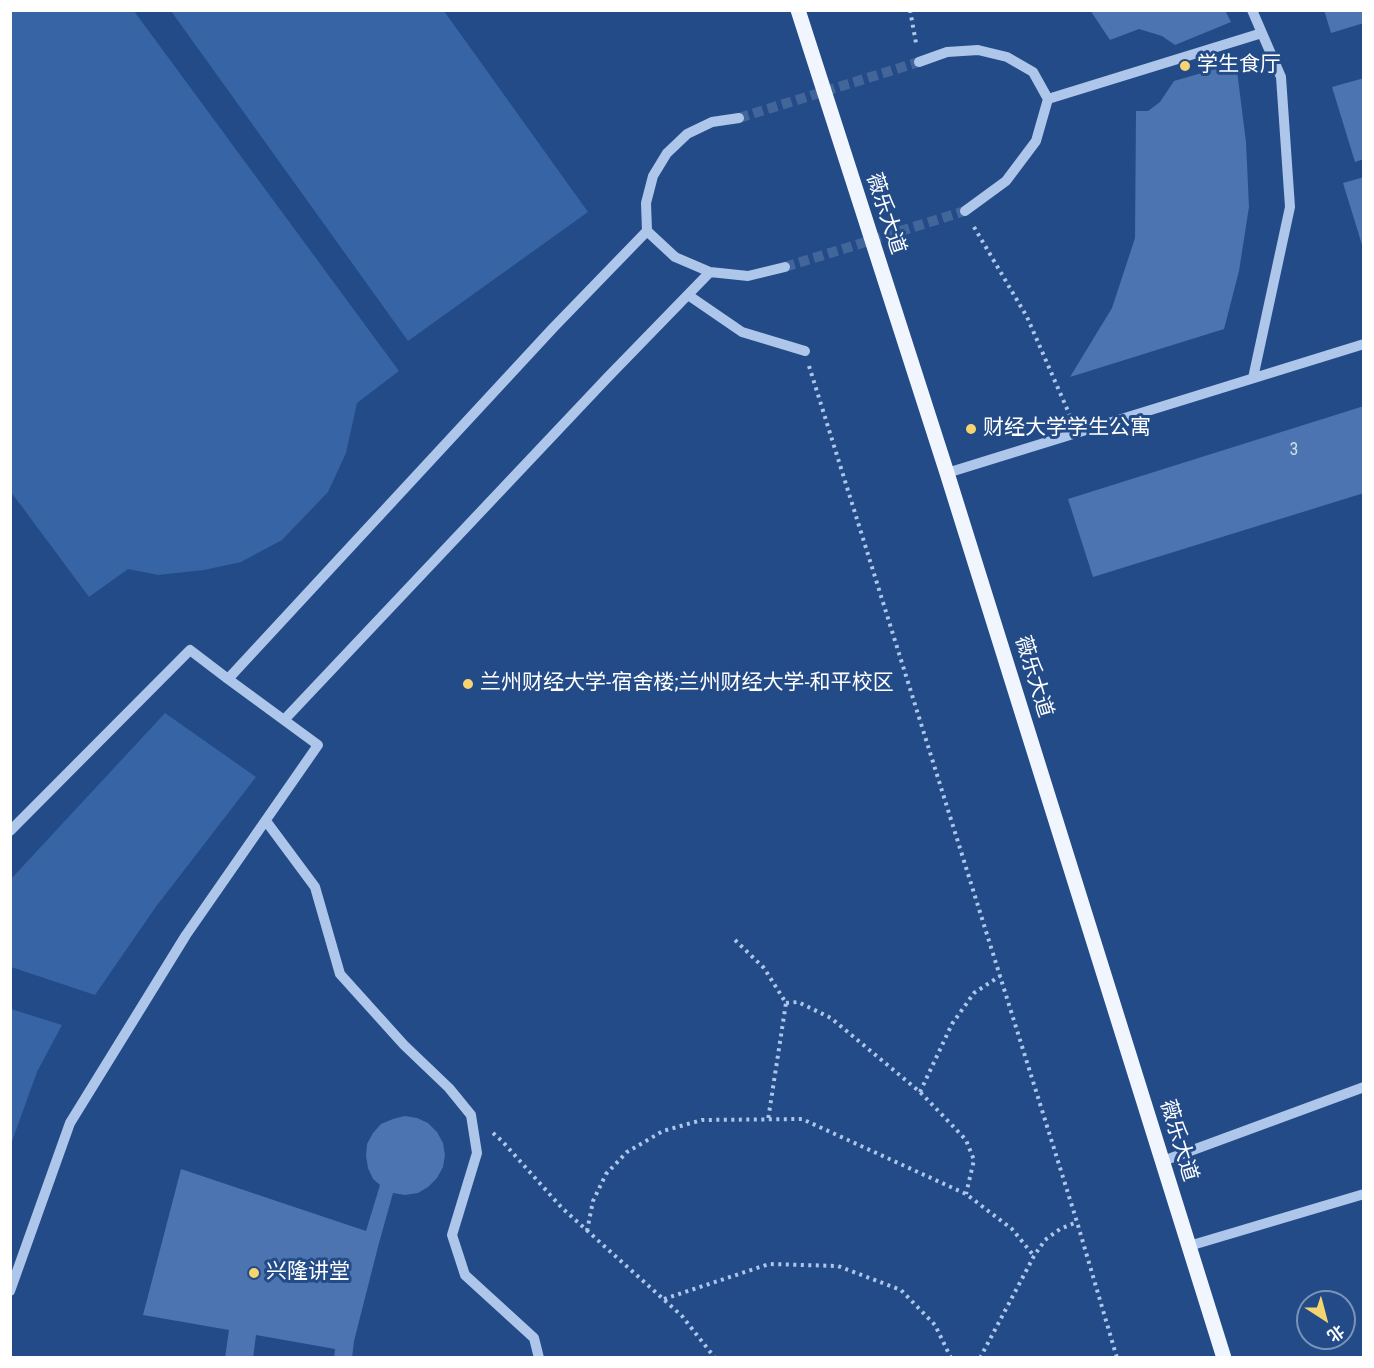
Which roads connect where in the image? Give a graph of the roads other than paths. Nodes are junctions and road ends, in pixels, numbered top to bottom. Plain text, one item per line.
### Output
1 (798, 10) edge
2 (1252, 10) edge
3 (1262, 33) junction
4 (919, 62) tunnel mouth
5 (1048, 99) junction
6 (739, 118) tunnel mouth
7 (965, 211) tunnel mouth
8 (647, 231) junction
9 (785, 267) tunnel mouth
10 (710, 272) junction
11 (688, 295) junction
12 (1364, 344) edge
13 (805, 351) road end
14 (1252, 378) junction
15 (946, 473) junction
16 (228, 679) junction
17 (284, 720) junction
18 (266, 821) junction
19 (10, 831) edge
20 (1364, 1088) edge
21 (1162, 1161) junction
22 (1364, 1194) edge
23 (1189, 1246) junction
24 (10, 1291) edge
25 (539, 1358) edge
26 (1224, 1358) edge

1 - 15 main road, 薇乐大道
2 - 3 street
3 - 5 street
3 - 14 street
4 - 5 street
5 - 7 street
6 - 8 street
8 - 10 street
8 - 16 street
9 - 10 street
10 - 11 street
11 - 13 street
11 - 17 street
12 - 14 street
14 - 15 street
15 - 21 main road, 薇乐大道
16 - 17 street
16 - 19 street
17 - 18 street
18 - 24 street
18 - 25 street
20 - 21 street
21 - 23 main road, 薇乐大道
22 - 23 street
23 - 26 main road, 薇乐大道

